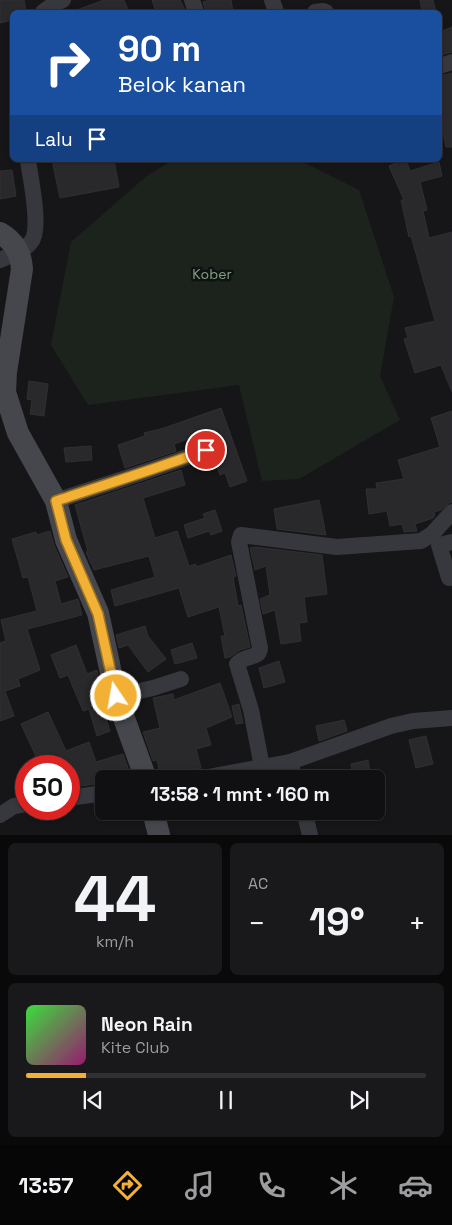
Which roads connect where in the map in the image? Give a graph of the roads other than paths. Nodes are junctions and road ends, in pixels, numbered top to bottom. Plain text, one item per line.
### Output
1 (63, 0) edge
2 (45, 7) edge
3 (28, 162) edge
4 (0, 233) edge
5 (9, 255) edge
6 (206, 450) dead end
7 (56, 501) junction
8 (452, 512) edge
9 (452, 542) edge
10 (448, 578) dead end
11 (181, 679) dead end
12 (116, 696) junction
13 (452, 718) edge
14 (290, 762) junction
15 (262, 767) junction
16 (143, 770) edge
17 (246, 770) edge
18 (292, 770) edge
19 (95, 794) edge
20 (80, 796) edge
21 (15, 806) edge
22 (0, 816) edge
23 (155, 820) edge
24 (306, 820) edge
25 (159, 835) edge
26 (310, 835) edge

1 - 2 street
3 - 5 street
4 - 5 main road
5 - 7 main road
6 - 7 street
7 - 12 main road
8 - 15 street
9 - 10 street
11 - 12 street
12 - 16 main road
13 - 14 street
14 - 15 street
14 - 18 street
15 - 17 street
19 - 20 street
21 - 22 street
23 - 25 main road
24 - 26 street

